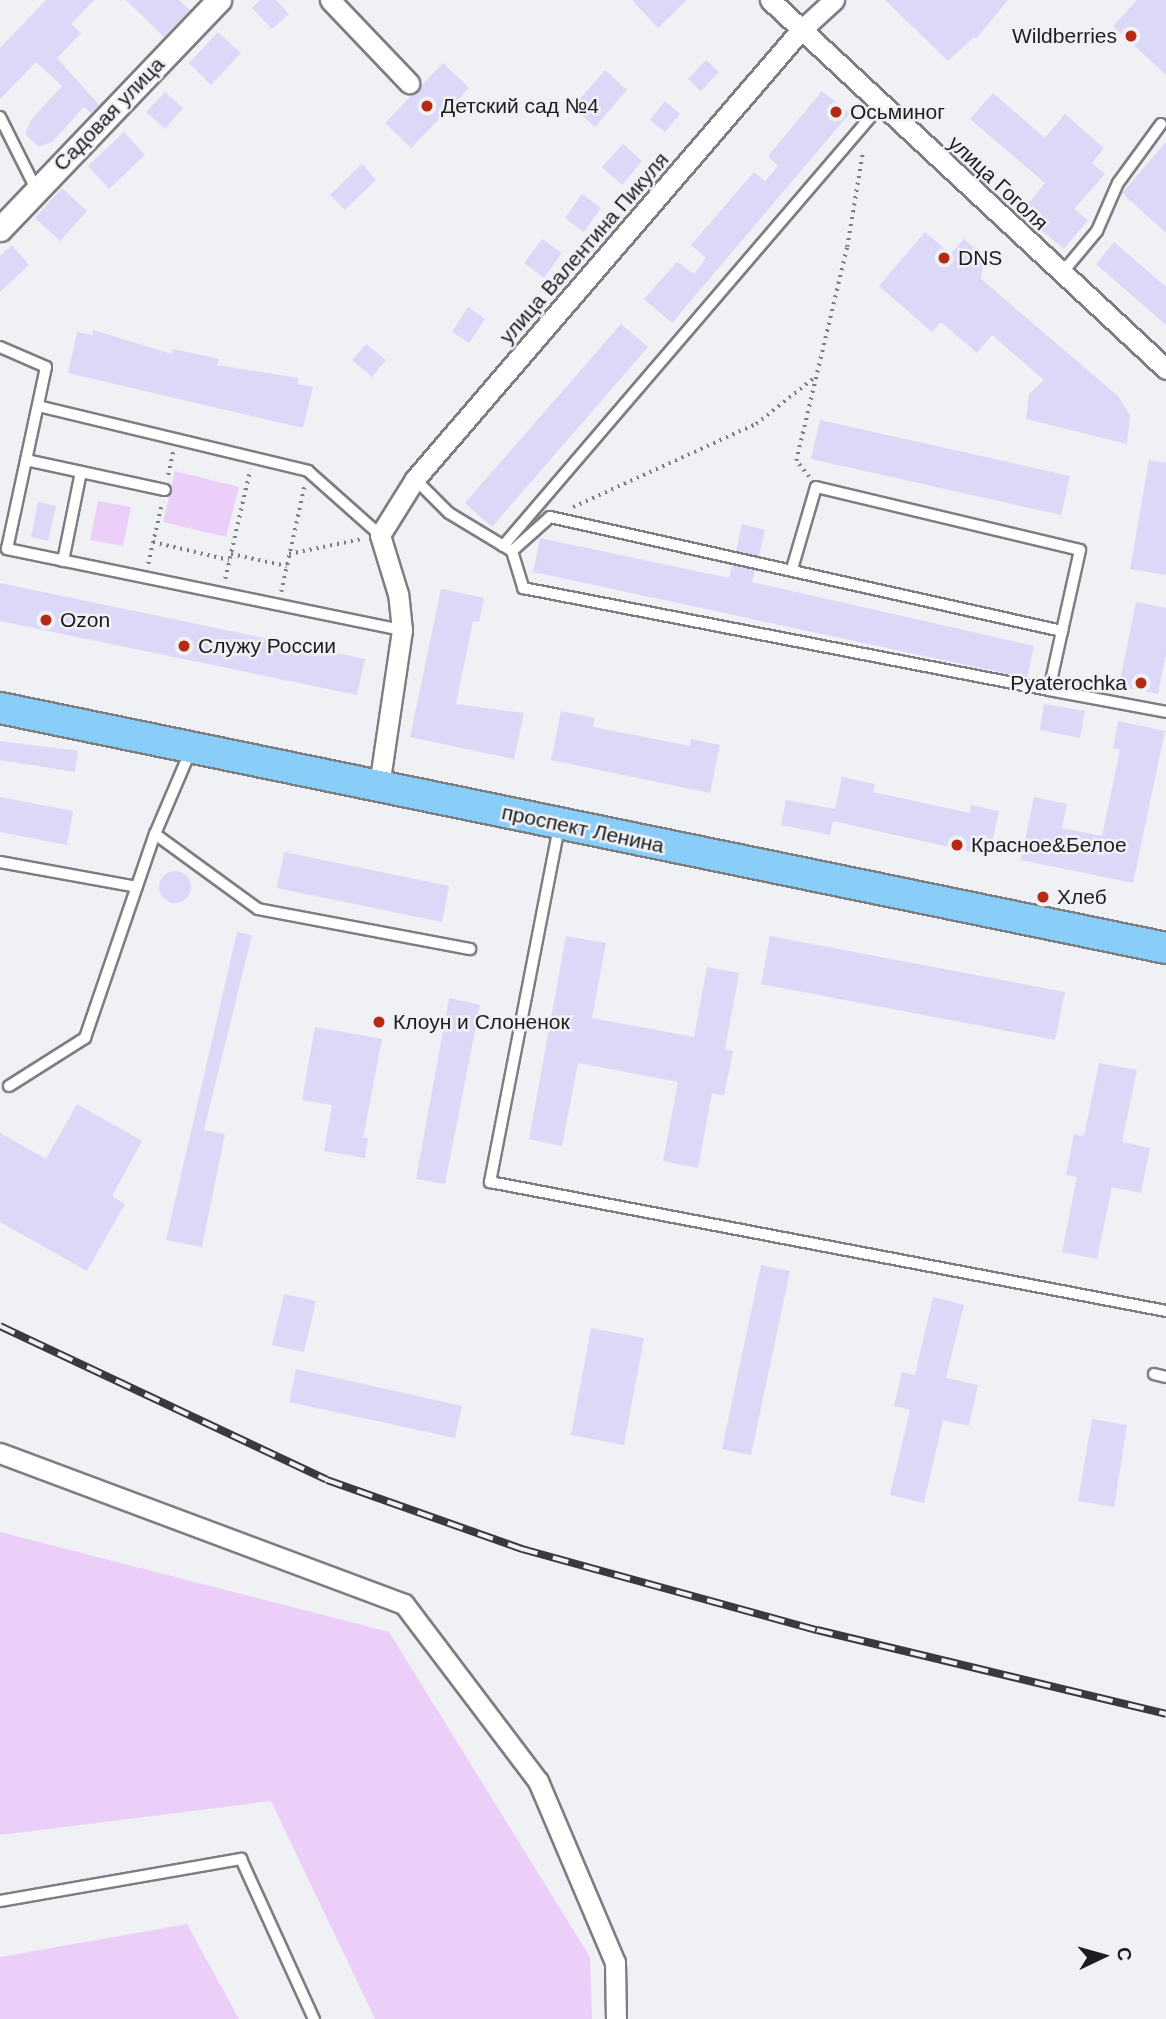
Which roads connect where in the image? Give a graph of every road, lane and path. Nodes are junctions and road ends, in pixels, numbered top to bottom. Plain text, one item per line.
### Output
1 (219, 0) edge
2 (330, 0) edge
3 (769, 0) edge
4 (834, 0) edge
5 (800, 31) junction
6 (409, 83) dead end
7 (880, 106) junction
8 (0, 117) edge
9 (1161, 124) dead end
10 (861, 128) junction
11 (36, 189) junction
12 (0, 229) edge
13 (1062, 273) junction
14 (0, 347) edge
15 (1166, 369) edge
16 (816, 376) junction
17 (38, 406) junction
18 (176, 439) junction
19 (253, 458) junction
20 (26, 460) junction
21 (308, 471) junction
22 (81, 472) junction
23 (415, 479) junction
24 (816, 487) junction
25 (164, 490) junction
26 (550, 517) junction
27 (380, 535) junction
28 (153, 542) junction
29 (507, 548) junction
30 (231, 554) junction
31 (289, 554) junction
32 (229, 560) junction
33 (63, 561) junction
34 (287, 566) junction
35 (792, 569) junction
36 (145, 578) junction
37 (222, 593) junction
38 (278, 605) junction
39 (402, 630) junction
40 (1062, 631) junction
41 (1049, 690) junction
42 (0, 708) edge
43 (1166, 712) edge
44 (192, 747) junction
45 (379, 786) junction
46 (559, 824) junction
47 (155, 834) junction
48 (0, 862) edge
49 (137, 887) junction
50 (1166, 948) edge
51 (470, 949) dead end
52 (9, 1086) dead end
53 (1166, 1311) edge
54 (1154, 1374) dead end
55 (1166, 1377) edge
56 (0, 1453) edge
57 (0, 1901) edge
58 (314, 2019) edge
59 (616, 2019) edge

1 - 11 street, Садовая улица
2 - 6 street
3 - 5 street, улица Гоголя
4 - 5 street, улица Валентина Пикуля
5 - 7 street, улица Гоголя
5 - 23 street, улица Валентина Пикуля
7 - 10 lane
7 - 13 street, улица Гоголя
8 - 11 lane
9 - 13 lane
10 - 16 path
10 - 29 lane
11 - 12 street, Садовая улица
13 - 15 street, улица Гоголя
14 - 17 lane
16 - 24 path
16 - 26 path
17 - 18 lane
17 - 20 lane
18 - 19 lane
18 - 25 path
19 - 21 lane
19 - 30 path
20 - 22 lane
20 - 33 lane
21 - 27 lane
21 - 31 path
22 - 25 lane
22 - 33 lane
23 - 27 street, улица Валентина Пикуля
23 - 29 lane
24 - 35 lane
24 - 40 lane
25 - 28 path
26 - 29 lane
26 - 35 lane
27 - 31 path
27 - 39 street
28 - 32 path
28 - 36 path
29 - 41 lane
30 - 32 path
30 - 34 path
31 - 34 path
32 - 37 path
33 - 36 lane
34 - 38 path
35 - 40 lane
36 - 37 lane
37 - 38 lane
38 - 39 lane
39 - 45 street
40 - 41 lane
41 - 43 lane
42 - 44 main road, проспект Ленина
44 - 45 main road, проспект Ленина
44 - 47 lane
45 - 46 main road, проспект Ленина
46 - 50 main road, проспект Ленина
46 - 53 lane
47 - 49 lane
47 - 51 lane
48 - 49 lane
49 - 52 lane
54 - 55 lane
56 - 59 street
57 - 58 lane

